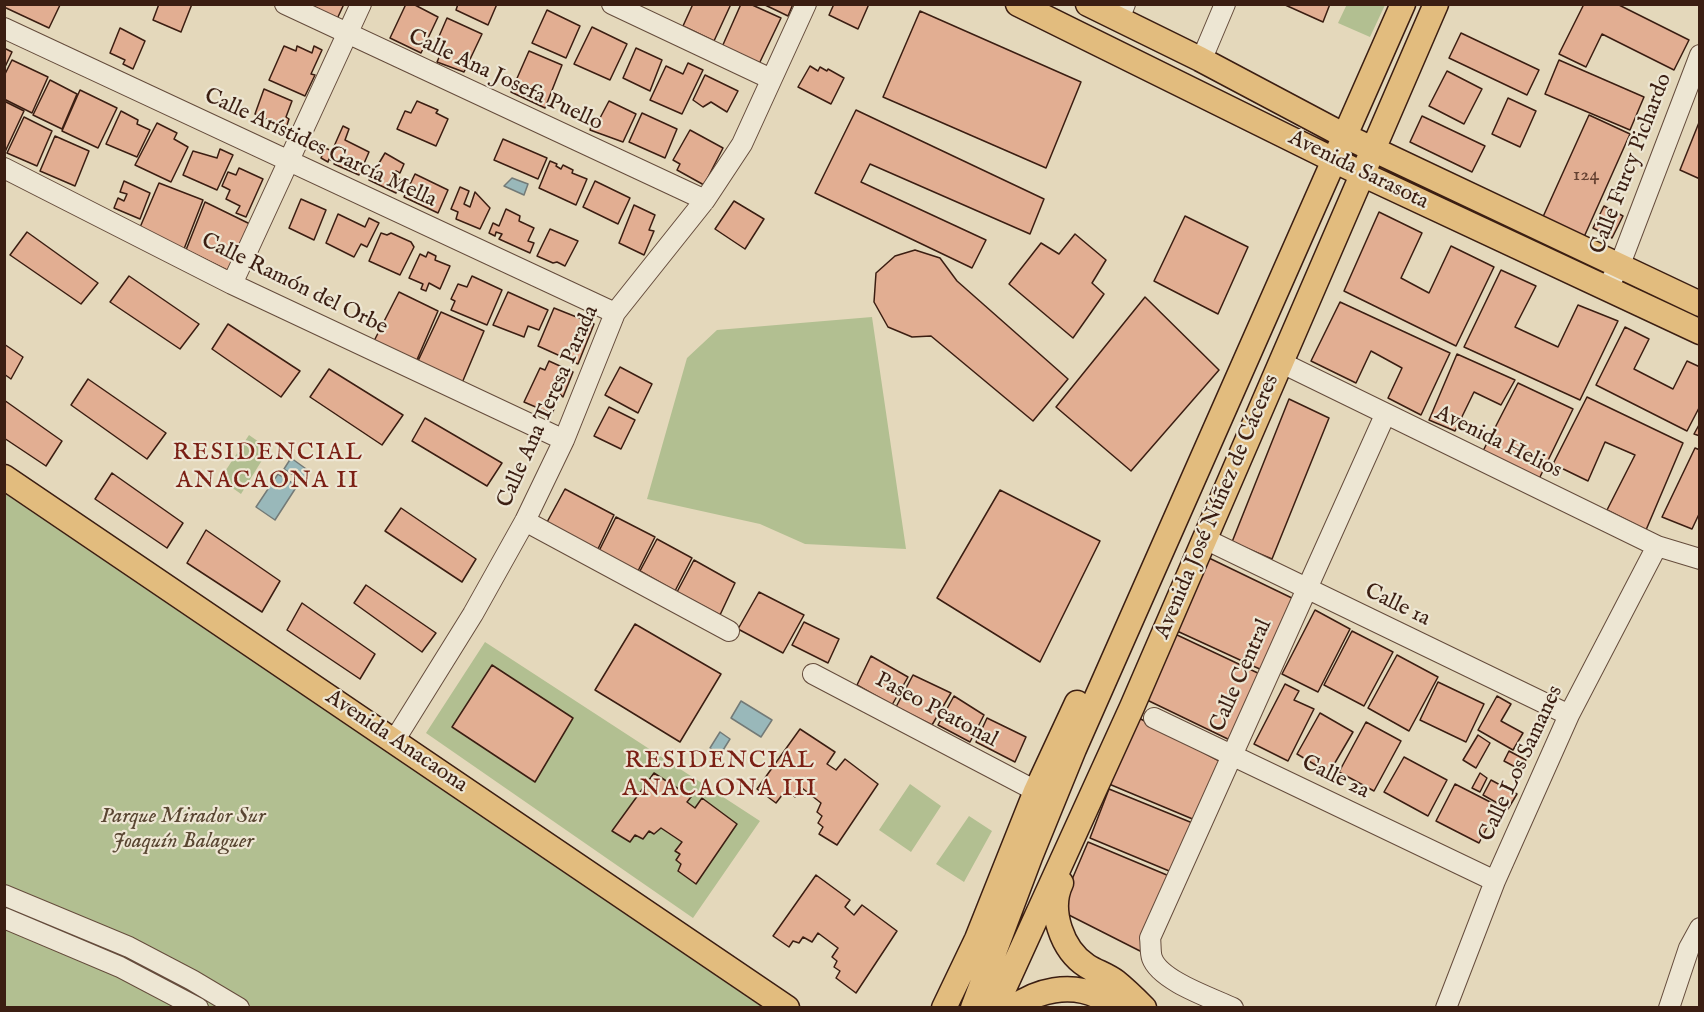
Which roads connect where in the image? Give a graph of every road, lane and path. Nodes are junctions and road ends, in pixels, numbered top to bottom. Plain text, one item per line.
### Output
1 (285, 4) edge
2 (362, 4) edge
3 (612, 4) edge
4 (806, 4) edge
5 (1018, 4) edge
6 (1088, 4) edge
7 (1225, 4) edge
8 (1403, 4) edge
9 (1436, 4) edge
10 (1122, 12) edge
11 (4, 28) edge
12 (347, 34) junction
13 (1699, 55) edge
14 (1200, 59) junction
15 (771, 78) junction
16 (1345, 136) junction
17 (1372, 149) junction
18 (289, 160) junction
19 (1334, 160) junction
20 (4, 168) edge
21 (1362, 174) junction
22 (705, 200) junction
23 (1619, 267) junction
24 (232, 284) junction
25 (1607, 289) junction
26 (1700, 304) edge
27 (615, 313) junction
28 (1700, 332) edge
29 (1280, 362) junction
30 (1232, 392) junction
31 (1262, 406) junction
32 (1385, 415) junction
33 (1217, 426) junction
34 (1247, 439) junction
35 (564, 440) junction
36 (4, 477) edge
37 (525, 521) junction
38 (1205, 539) junction
39 (1657, 546) junction
40 (1700, 559) edge
41 (1157, 563) junction
42 (1190, 573) junction
43 (1308, 589) junction
44 (729, 631) dead end
45 (813, 674) dead end
46 (1569, 715) junction
47 (1154, 718) dead end
48 (394, 741) junction
49 (1233, 756) junction
50 (1093, 789) junction
51 (1036, 791) junction
52 (1495, 881) junction
53 (4, 895) edge
54 (4, 918) edge
55 (1700, 928) edge
56 (198, 1008) edge
57 (239, 1008) edge
58 (787, 1008) edge
59 (944, 1008) edge
60 (973, 1008) edge
61 (995, 1008) edge
62 (1013, 1008) edge
63 (1113, 1008) edge
64 (1144, 1008) edge
65 (1233, 1008) edge
66 (1446, 1008) edge
67 (1669, 1008) edge

1 - 12 street, Calle Ana Josefa Puello
2 - 12 street
3 - 15 street
4 - 15 street, Calle Ana Teresa Parada
5 - 19 main road, Avenida Sarasota
6 - 10 main road, Avenida Sarasota
7 - 14 street
8 - 16 main road, Avenida José Núñez de Cáceres
9 - 17 main road, Avenida José Núñez de Cáceres
10 - 14 main road, Avenida Sarasota
11 - 18 street, Calle Arístides García Mella
12 - 18 street
12 - 22 street, Calle Ana Josefa Puello
13 - 23 street, Calle Furcy Pichardo
14 - 16 main road, Avenida Sarasota
15 - 22 street, Calle Ana Teresa Parada
16 - 17 main road, Avenida Sarasota
16 - 19 main road, Avenida José Núñez de Cáceres
17 - 21 main road, Avenida José Núñez de Cáceres
17 - 23 main road, Avenida Sarasota
18 - 24 street
18 - 27 street, Calle Arístides García Mella
19 - 21 main road, Avenida Sarasota
19 - 30 main road, Avenida José Núñez de Cáceres
20 - 24 street, Calle Ramón del Orbe
21 - 25 main road, Avenida Sarasota
21 - 29 main road, Avenida José Núñez de Cáceres
22 - 27 street, Calle Ana Teresa Parada
23 - 25 street, Calle Furcy Pichardo
23 - 26 main road, Avenida Sarasota
24 - 35 street, Calle Ramón del Orbe
25 - 28 main road, Avenida Sarasota
27 - 35 street, Calle Ana Teresa Parada
29 - 31 main road, Avenida José Núñez de Cáceres
29 - 32 street, Avenida Helios
30 - 31 main road
30 - 33 main road, Avenida José Núñez de Cáceres
31 - 34 main road, Avenida José Núñez de Cáceres
32 - 39 street, Avenida Helios
32 - 43 street, Calle Central
33 - 34 main road
33 - 41 main road, Avenida José Núñez de Cáceres
34 - 38 main road, Avenida José Núñez de Cáceres
35 - 37 street, Calle Ana Teresa Parada
36 - 48 main road, Avenida Anacaona
37 - 44 street
37 - 48 street, Calle Ana Teresa Parada
38 - 42 main road, Avenida José Núñez de Cáceres
38 - 43 street, Calle 1a
39 - 40 street, Avenida Helios
39 - 46 street, Calle Los Samanes
41 - 42 main road
41 - 51 main road
41 - 60 main road, Avenida José Núñez de Cáceres
42 - 50 main road, Avenida José Núñez de Cáceres
43 - 46 street, Calle 1a
43 - 49 street, Calle Central
45 - 51 street, Paseo Peatonal
46 - 52 street, Calle Los Samanes
47 - 49 street, Calle 2a
48 - 58 main road, Avenida Anacaona
49 - 52 street, Calle 2a
49 - 65 street, Calle Central
50 - 61 main road, Avenida José Núñez de Cáceres
50 - 64 main road
51 - 59 main road
52 - 66 street, Calle Los Samanes
53 - 57 street
54 - 56 street
55 - 67 street
62 - 63 main road

